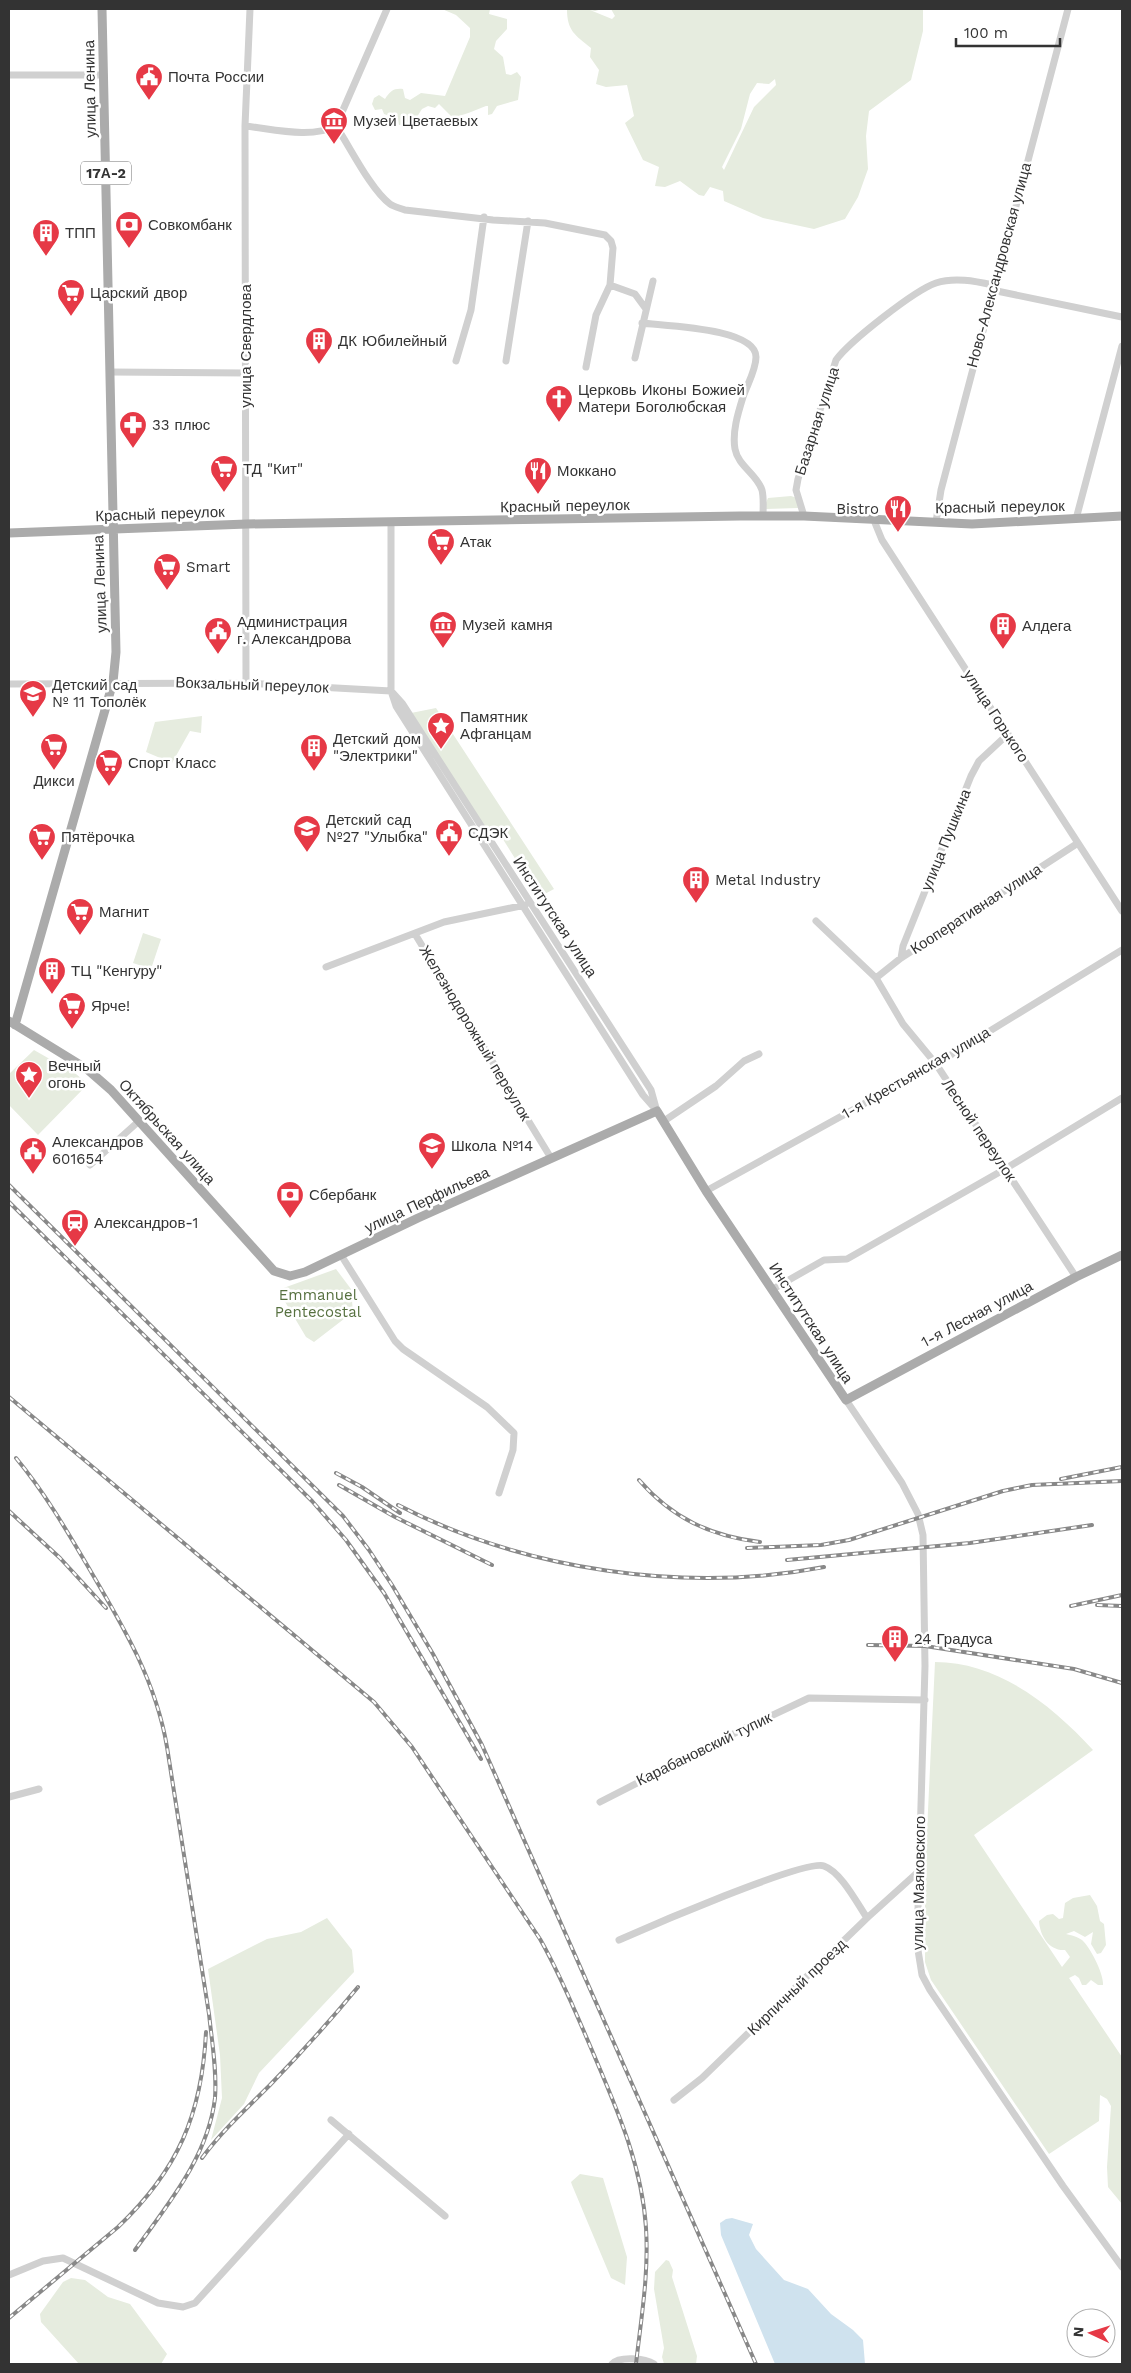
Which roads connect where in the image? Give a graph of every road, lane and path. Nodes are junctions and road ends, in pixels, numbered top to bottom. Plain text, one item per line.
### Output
1 (102, 9) edge
2 (250, 9) edge
3 (387, 9) edge
4 (1068, 9) edge
5 (104, 75) junction
6 (9, 76) edge
7 (245, 126) junction
8 (336, 126) junction
9 (484, 217) junction
10 (528, 221) junction
11 (653, 281) dead end
12 (610, 285) junction
13 (993, 287) junction
14 (646, 309) junction
15 (1122, 317) edge
16 (642, 323) junction
17 (1122, 346) edge
18 (634, 358) dead end
19 (456, 361) dead end
20 (506, 361) dead end
21 (586, 367) dead end
22 (110, 372) junction
23 (246, 373) junction
24 (763, 516) junction
25 (804, 516) junction
26 (1122, 516) edge
27 (873, 518) junction
28 (1076, 519) junction
29 (936, 522) junction
30 (391, 523) junction
31 (247, 524) junction
32 (112, 530) junction
33 (9, 533) edge
34 (113, 682) junction
35 (246, 682) junction
36 (9, 684) edge
37 (391, 691) junction
38 (1008, 734) junction
39 (1078, 844) junction
40 (527, 905) junction
41 (1122, 912) edge
42 (816, 921) dead end
43 (415, 934) junction
44 (1122, 950) edge
45 (901, 958) junction
46 (326, 967) dead end
47 (876, 978) junction
48 (592, 1000) junction
49 (585, 1004) junction
50 (12, 1023) edge
51 (759, 1054) dead end
52 (936, 1064) junction
53 (1122, 1098) edge
54 (657, 1111) junction
55 (139, 1121) junction
56 (664, 1121) junction
57 (551, 1158) junction
58 (90, 1165) dead end
59 (1005, 1169) junction
60 (706, 1191) junction
61 (341, 1255) junction
62 (1122, 1255) edge
63 (290, 1276) joint
64 (1076, 1277) junction
65 (773, 1289) junction
66 (846, 1400) junction
67 (499, 1493) dead end
68 (925, 1556) joint
69 (924, 1700) junction
70 (39, 1789) dead end
71 (9, 1798) edge
72 (600, 1802) dead end
73 (918, 1872) junction
74 (867, 1918) junction
75 (619, 1940) dead end
76 (674, 2100) dead end
77 (332, 2120) dead end
78 (348, 2134) junction
79 (445, 2216) dead end
80 (1122, 2267) edge
81 (9, 2275) edge
82 (612, 2364) edge
83 (654, 2364) edge

1 - 5 main road, улица Ленина / 17А-2
2 - 7 street, улица Свердлова
3 - 8 street
4 - 13 street, Ново-Александровская улица
5 - 6 street
5 - 22 main road, улица Ленина / 17А-2
7 - 8 street
7 - 23 street, улица Свердлова
8 - 9 street
9 - 10 street
9 - 19 street
10 - 12 street
10 - 20 street
11 - 14 street
12 - 14 street
12 - 21 street
13 - 15 street, Базарная улица
13 - 25 street, Базарная улица
13 - 29 street, Ново-Александровская улица
14 - 16 street
16 - 18 street
16 - 24 street
17 - 28 street
22 - 23 street
22 - 32 main road, улица Ленина / 17А-2
23 - 31 street, улица Свердлова
24 - 25 main road, Красный переулок
24 - 30 main road, Красный переулок
25 - 27 main road, Красный переулок
26 - 28 main road, Красный переулок
27 - 29 main road, Красный переулок
27 - 38 street, улица Горького
28 - 29 main road, Красный переулок
30 - 31 main road, Красный переулок
30 - 37 street, Институтская улица
31 - 32 main road, Красный переулок
31 - 35 street, улица Свердлова
32 - 33 main road, Красный переулок
32 - 34 main road, улица Ленина
34 - 35 street, Вокзальный переулок
34 - 36 street, Вокзальный переулок
34 - 50 main road, улица Ленина
35 - 37 street, Вокзальный переулок
37 - 40 street, Институтская улица
38 - 39 street, улица Горького
38 - 45 street, улица Пушкина
39 - 41 street, улица Горького
39 - 45 street, Кооперативная улица
40 - 43 street
40 - 48 street, Институтская улица
40 - 49 street, Институтская улица
42 - 47 street, Лесной переулок
43 - 46 street
43 - 57 street, Железнодорожный переулок
44 - 52 street, 1-я Крестьянская улица
45 - 47 street, Кооперативная улица
47 - 52 street, Лесной переулок
48 - 49 street
48 - 54 street, Институтская улица
49 - 54 street, Институтская улица
50 - 55 main road, Октябрьская улица
51 - 56 street
52 - 59 street, Лесной переулок
52 - 60 street, 1-я Крестьянская улица
53 - 59 street
54 - 56 main road, Институтская улица
54 - 57 main road, улица Перфильева
55 - 58 street
55 - 63 main road, Октябрьская улица
56 - 60 main road, Институтская улица
57 - 61 main road, улица Перфильева
59 - 64 street, Лесной переулок
59 - 65 street
60 - 65 main road, Институтская улица
61 - 63 main road, улица Перфильева
61 - 67 street
62 - 64 main road, 1-я Лесная улица
64 - 66 main road, 1-я Лесная улица
65 - 66 main road, Институтская улица
66 - 68 street, Институтская улица
68 - 69 street, улица Маяковского
69 - 72 street, Карабановский тупик
69 - 73 street, улица Маяковского
70 - 71 street
73 - 74 street, Кирпичный проезд
73 - 80 street, улица Маяковского
74 - 75 street
74 - 76 street, Кирпичный проезд
77 - 78 street
78 - 79 street
78 - 81 street
82 - 83 street

